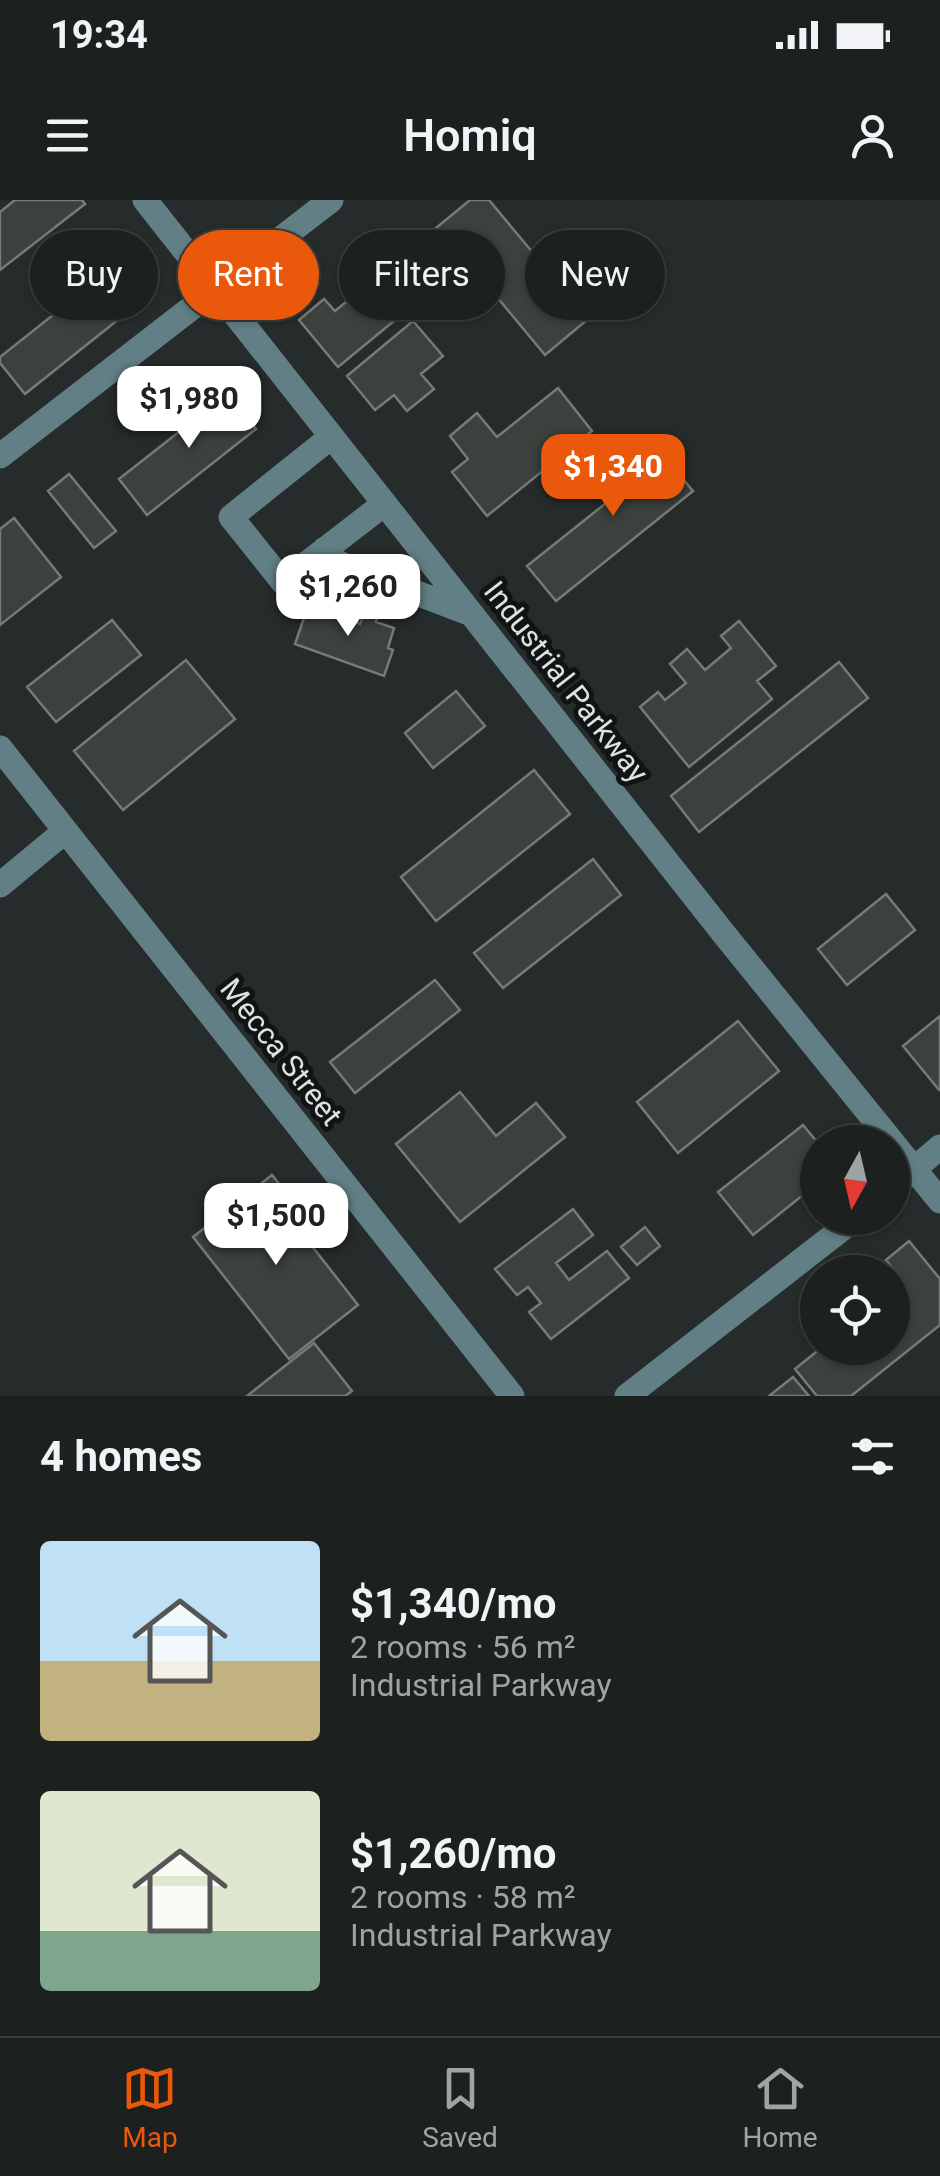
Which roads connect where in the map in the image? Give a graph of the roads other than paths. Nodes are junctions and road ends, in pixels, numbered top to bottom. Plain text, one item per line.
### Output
1 (145, 200) edge
2 (330, 200) edge
3 (290, 230) edge
4 (178, 242) edge
5 (178, 316) edge
6 (239, 320) edge
7 (331, 437) junction
8 (0, 456) edge
9 (384, 504) junction
10 (325, 549) junction
11 (471, 614) junction
12 (0, 748) edge
13 (64, 832) junction
14 (0, 885) edge
15 (940, 1146) edge
16 (914, 1169) junction
17 (910, 1172) edge
18 (940, 1202) edge
19 (834, 1235) edge
20 (512, 1396) edge
21 (628, 1396) edge

1 - 4 street, Industrial Parkway
2 - 3 street
5 - 8 street
6 - 7 street, Industrial Parkway
7 - 9 street, Industrial Parkway
7 - 10 street
9 - 10 street
9 - 11 street, Industrial Parkway
10 - 11 street
11 - 16 street, Industrial Parkway
12 - 13 street, Mecca Street
13 - 14 street
13 - 20 street, Mecca Street
15 - 16 street
16 - 17 street
16 - 18 street, Industrial Parkway
19 - 21 street

